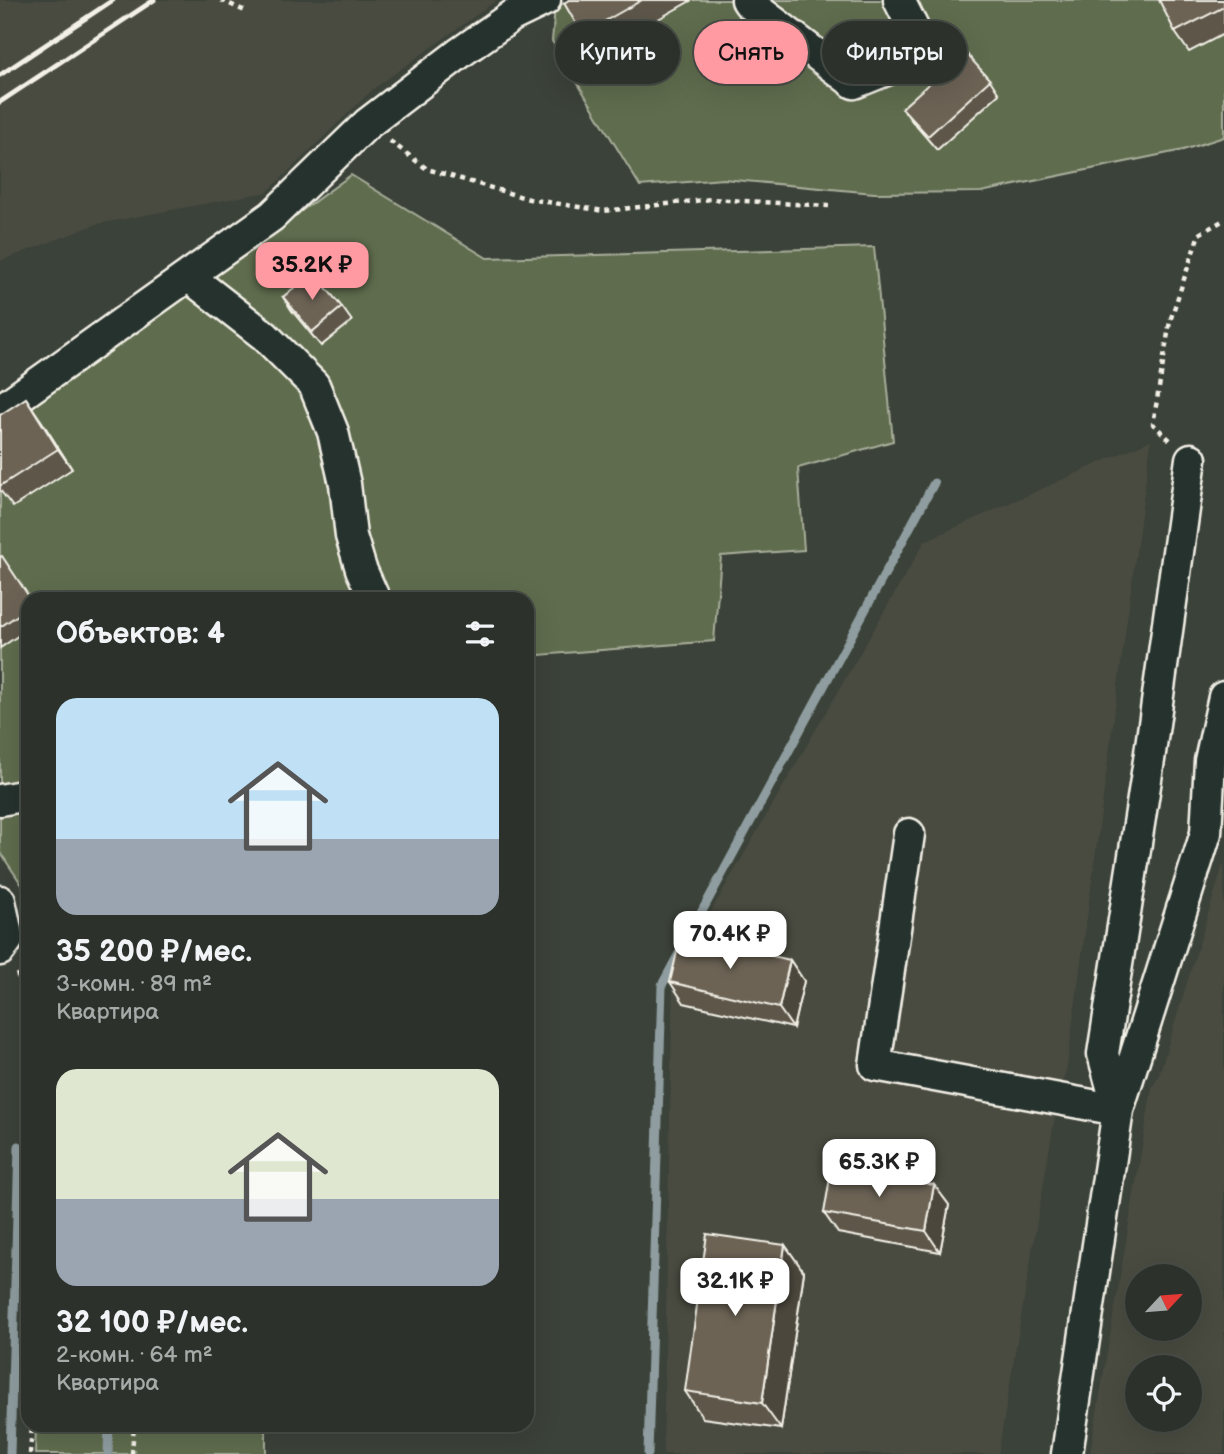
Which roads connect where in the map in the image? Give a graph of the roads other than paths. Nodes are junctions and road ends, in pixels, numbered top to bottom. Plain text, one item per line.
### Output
1 (545, 0) edge
2 (747, 0) edge
3 (899, 0) edge
4 (188, 276) junction
5 (0, 410) edge
6 (1191, 459) road end
7 (371, 592) edge
8 (1224, 697) edge
9 (21, 796) edge
10 (0, 800) edge
11 (909, 834) dead end
12 (0, 901) edge
13 (4, 944) edge
14 (1118, 1110) junction
15 (1067, 1454) edge

1 - 4 street
2 - 3 street
4 - 5 street
4 - 7 street
6 - 14 street
8 - 14 street
9 - 10 street
11 - 14 street
12 - 13 street
14 - 15 street

